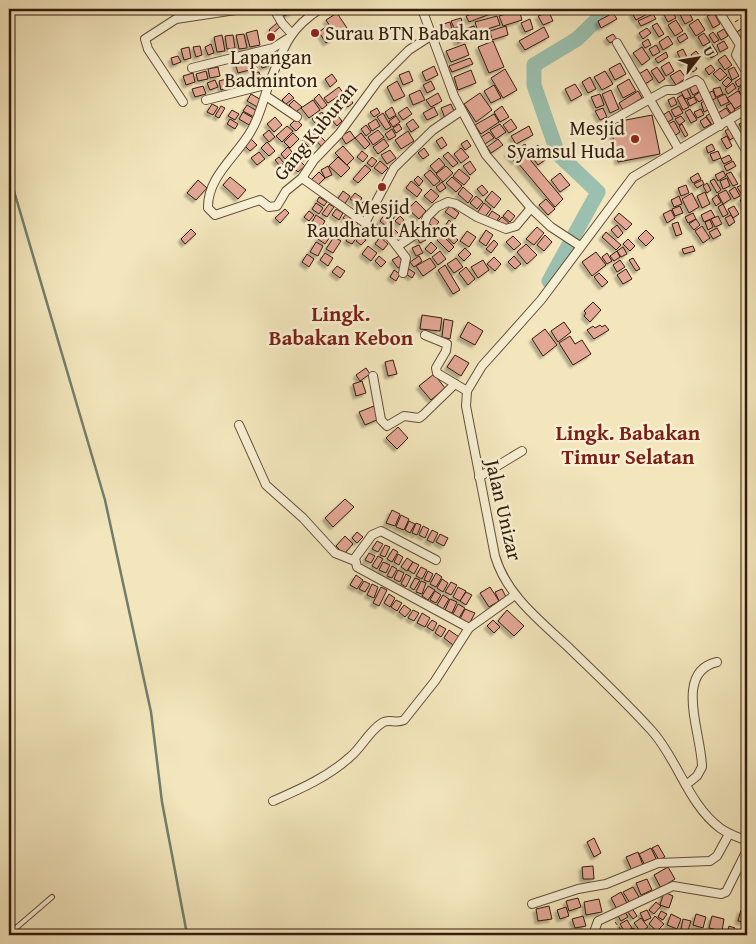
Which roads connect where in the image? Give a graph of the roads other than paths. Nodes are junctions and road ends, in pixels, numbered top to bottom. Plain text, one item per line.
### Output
1 (242, 9) edge
2 (274, 9) edge
3 (320, 9) edge
4 (422, 9) edge
5 (310, 12) edge
6 (721, 15) dead end
7 (290, 35) junction
8 (432, 35) junction
9 (617, 43) dead end
10 (192, 68) dead end
11 (746, 68) edge
12 (269, 84) junction
13 (266, 96) junction
14 (206, 100) dead end
15 (650, 100) junction
16 (183, 102) dead end
17 (747, 109) edge
18 (461, 110) junction
19 (297, 117) dead end
20 (611, 120) dead end
21 (729, 120) junction
22 (720, 126) junction
23 (678, 148) junction
24 (747, 152) edge
25 (302, 178) junction
26 (531, 208) junction
27 (365, 223) junction
28 (577, 244) junction
29 (398, 246) junction
30 (403, 273) dead end
31 (425, 335) dead end
32 (373, 376) dead end
33 (461, 388) junction
34 (239, 425) dead end
35 (522, 450) dead end
36 (479, 477) junction
37 (436, 560) dead end
38 (355, 561) junction
39 (515, 594) junction
40 (469, 628) junction
41 (717, 662) dead end
42 (686, 785) junction
43 (272, 801) dead end
44 (729, 834) junction
45 (747, 841) edge
46 (747, 850) edge
47 (52, 897) dead end
48 (532, 904) dead end
49 (9, 934) edge
50 (593, 935) edge

1 - 16 street
2 - 7 street
3 - 5 street
4 - 8 street
5 - 7 street
6 - 11 street
7 - 10 street
7 - 12 street
8 - 18 street
8 - 25 street, Gang Kuburan
9 - 15 street
12 - 13 street
12 - 14 street
13 - 19 street
13 - 25 street, Gang Kuburan
15 - 20 street
15 - 22 street
15 - 23 street
17 - 21 street
18 - 26 street
18 - 27 street
21 - 22 street
21 - 24 street
22 - 23 street
23 - 28 street
25 - 27 street
26 - 28 street
26 - 29 street
27 - 29 street
28 - 33 street
29 - 30 street
31 - 33 street
32 - 33 street
33 - 36 street, Jalan Unizar
34 - 38 street
35 - 36 street
36 - 39 street, Jalan Unizar
37 - 38 street
38 - 40 street
39 - 40 street
39 - 42 street, Jalan Unizar
40 - 43 street
41 - 42 street
42 - 44 street, Jalan Unizar
44 - 45 street, Jalan Unizar
44 - 48 street
46 - 50 street
47 - 49 lane

